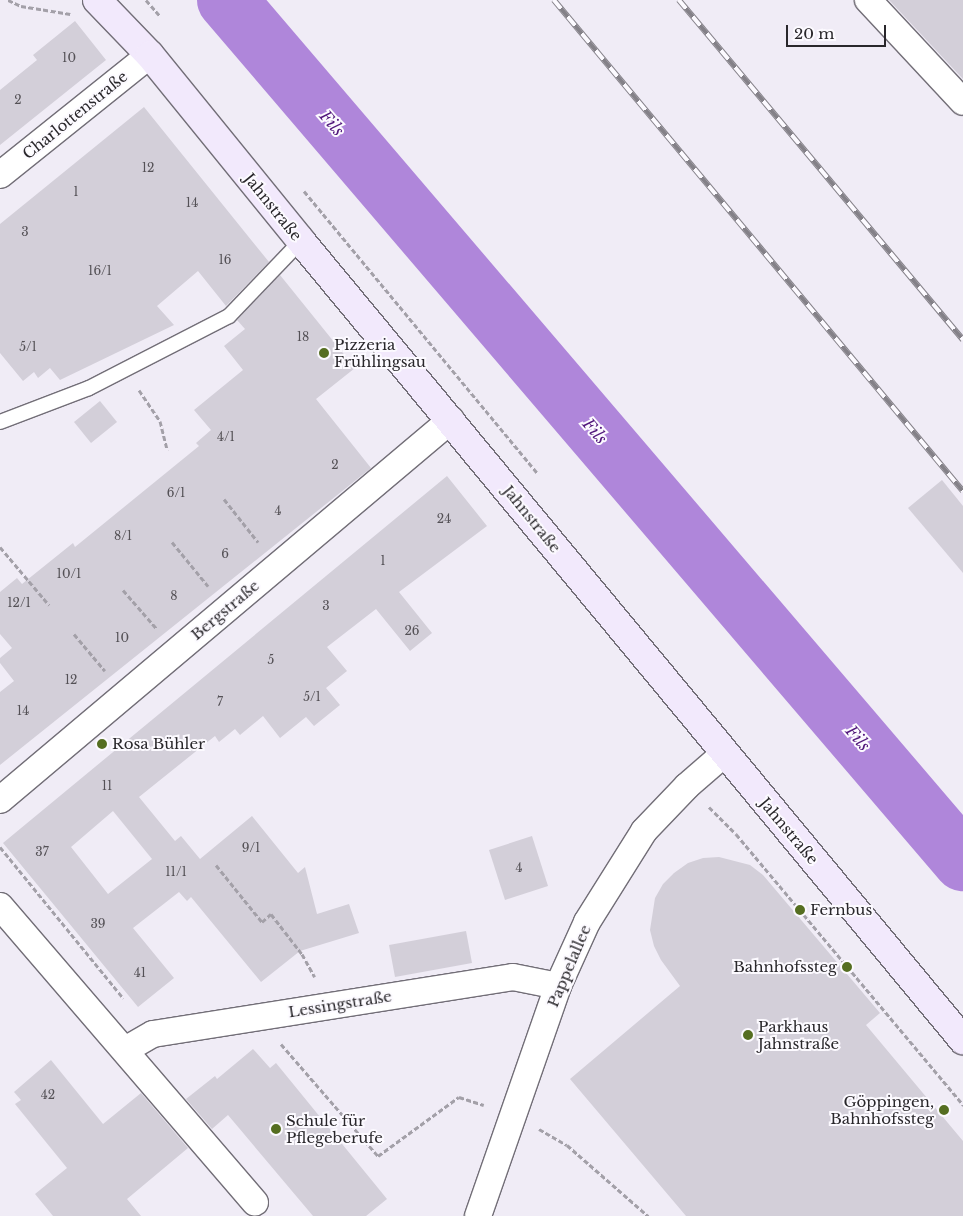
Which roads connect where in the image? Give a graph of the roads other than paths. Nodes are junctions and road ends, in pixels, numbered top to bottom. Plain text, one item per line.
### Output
1 (97, 0) edge
2 (868, 0) edge
3 (150, 54) junction
4 (963, 102) edge
5 (0, 175) edge
6 (301, 241) junction
7 (451, 420) junction
8 (0, 422) edge
9 (724, 754) junction
10 (0, 800) edge
11 (0, 906) edge
12 (558, 986) junction
13 (963, 1040) edge
14 (125, 1050) junction
15 (255, 1202) dead end
16 (478, 1216) edge

1 - 3 main road, Jahnstraße
2 - 4 street
3 - 5 street, Charlottenstraße
3 - 6 main road, Jahnstraße
6 - 7 main road, Jahnstraße
6 - 8 lane
7 - 9 main road, Jahnstraße
7 - 10 street, Bergstraße
9 - 12 street, Pappelallee
9 - 13 main road, Jahnstraße
11 - 14 street
12 - 14 street, Lessingstraße
12 - 16 street, Pappelallee
14 - 15 street

